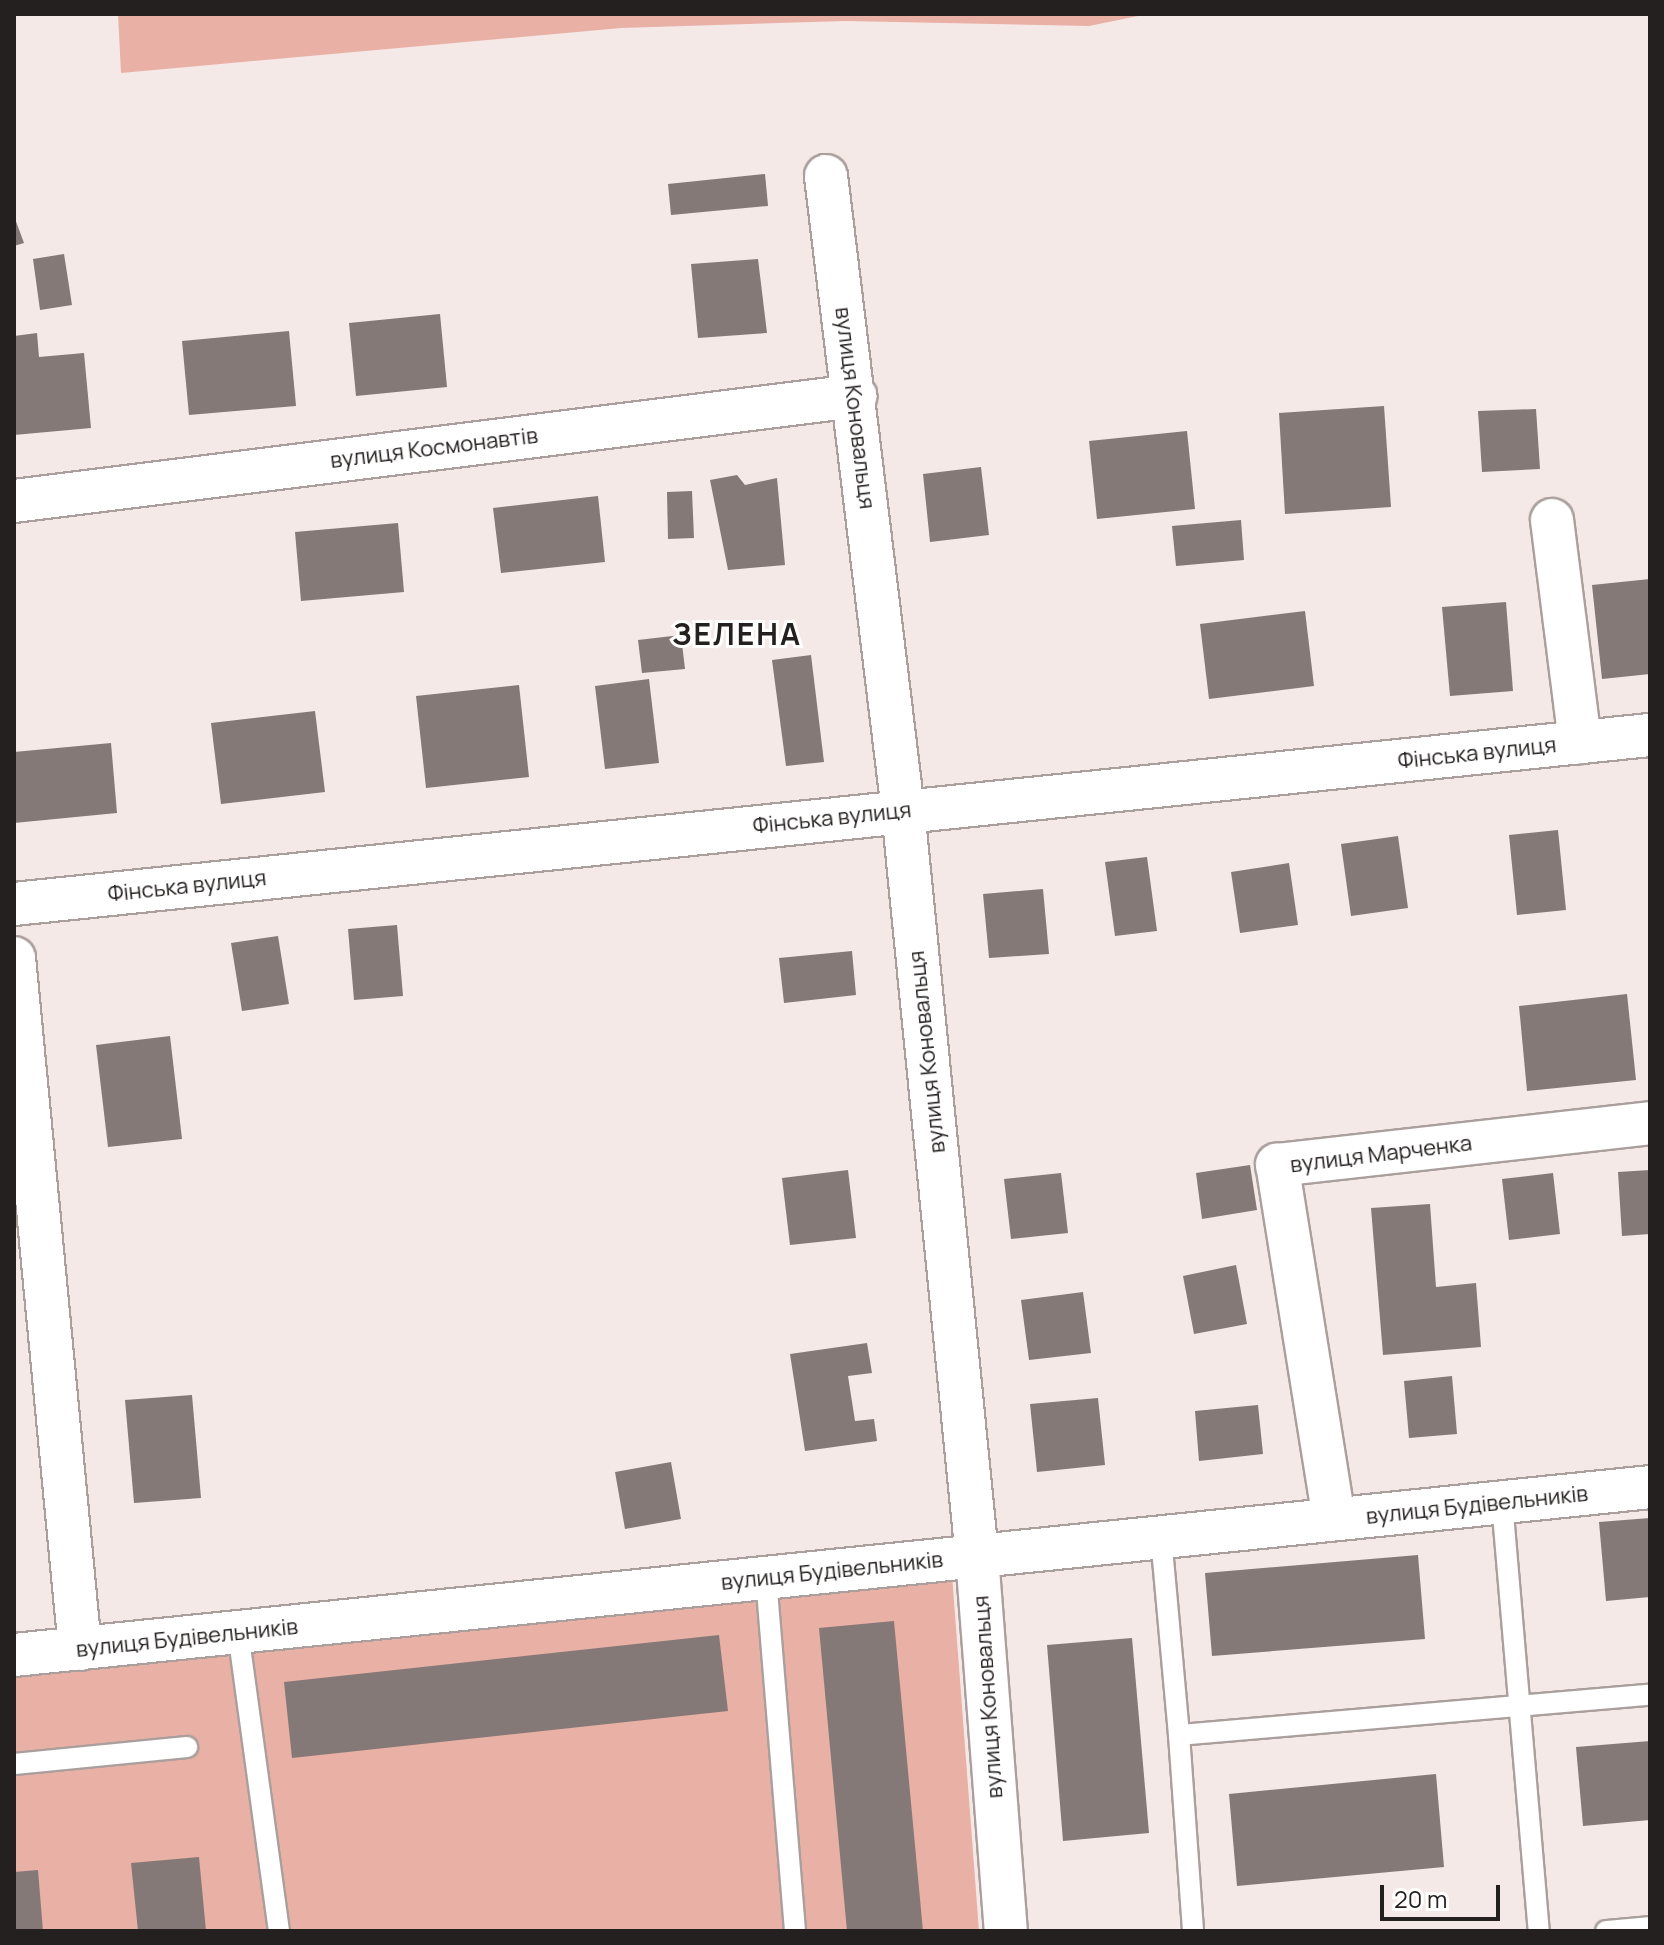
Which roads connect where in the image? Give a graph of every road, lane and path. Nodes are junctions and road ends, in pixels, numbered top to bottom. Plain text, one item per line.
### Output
1 (826, 176) dead end
2 (855, 396) junction
3 (14, 501) edge
4 (1552, 520) dead end
5 (1650, 735) edge
6 (1580, 742) junction
7 (903, 810) junction
8 (14, 904) edge
9 (14, 958) edge
10 (1650, 1123) edge
11 (1650, 1487) edge
12 (1502, 1502) junction
13 (1334, 1519) junction
14 (1161, 1537) junction
15 (977, 1556) junction
16 (766, 1578) junction
17 (238, 1632) junction
18 (80, 1649) junction
19 (14, 1655) edge
20 (1650, 1695) edge
21 (1518, 1706) junction
22 (1179, 1735) junction
23 (187, 1747) dead end
24 (14, 1764) edge
25 (1650, 1927) edge
26 (279, 1931) edge
27 (795, 1931) edge
28 (1006, 1931) edge
29 (1193, 1931) edge
30 (1539, 1931) edge
31 (1606, 1931) edge

1 - 2 street, вулиця Коновальця
2 - 3 street, вулиця Космонавтів
2 - 7 street, вулиця Коновальця
4 - 6 street
5 - 6 street, Фінська вулиця
6 - 7 street, Фінська вулиця
7 - 8 street, Фінська вулиця
7 - 15 street, вулиця Коновальця
9 - 18 street
10 - 13 street, вулиця Марченка
11 - 12 street, вулиця Будівельників
12 - 13 street, вулиця Будівельників
12 - 21 lane
13 - 14 street, вулиця Будівельників
14 - 15 street, вулиця Будівельників
14 - 22 lane
15 - 16 street, вулиця Будівельників
15 - 28 street, вулиця Коновальця
16 - 17 street, вулиця Будівельників
16 - 27 lane
17 - 18 street, вулиця Будівельників
17 - 26 lane
18 - 19 street, вулиця Будівельників
20 - 21 lane
21 - 22 lane
21 - 30 lane
22 - 29 lane
23 - 24 lane
25 - 31 lane

